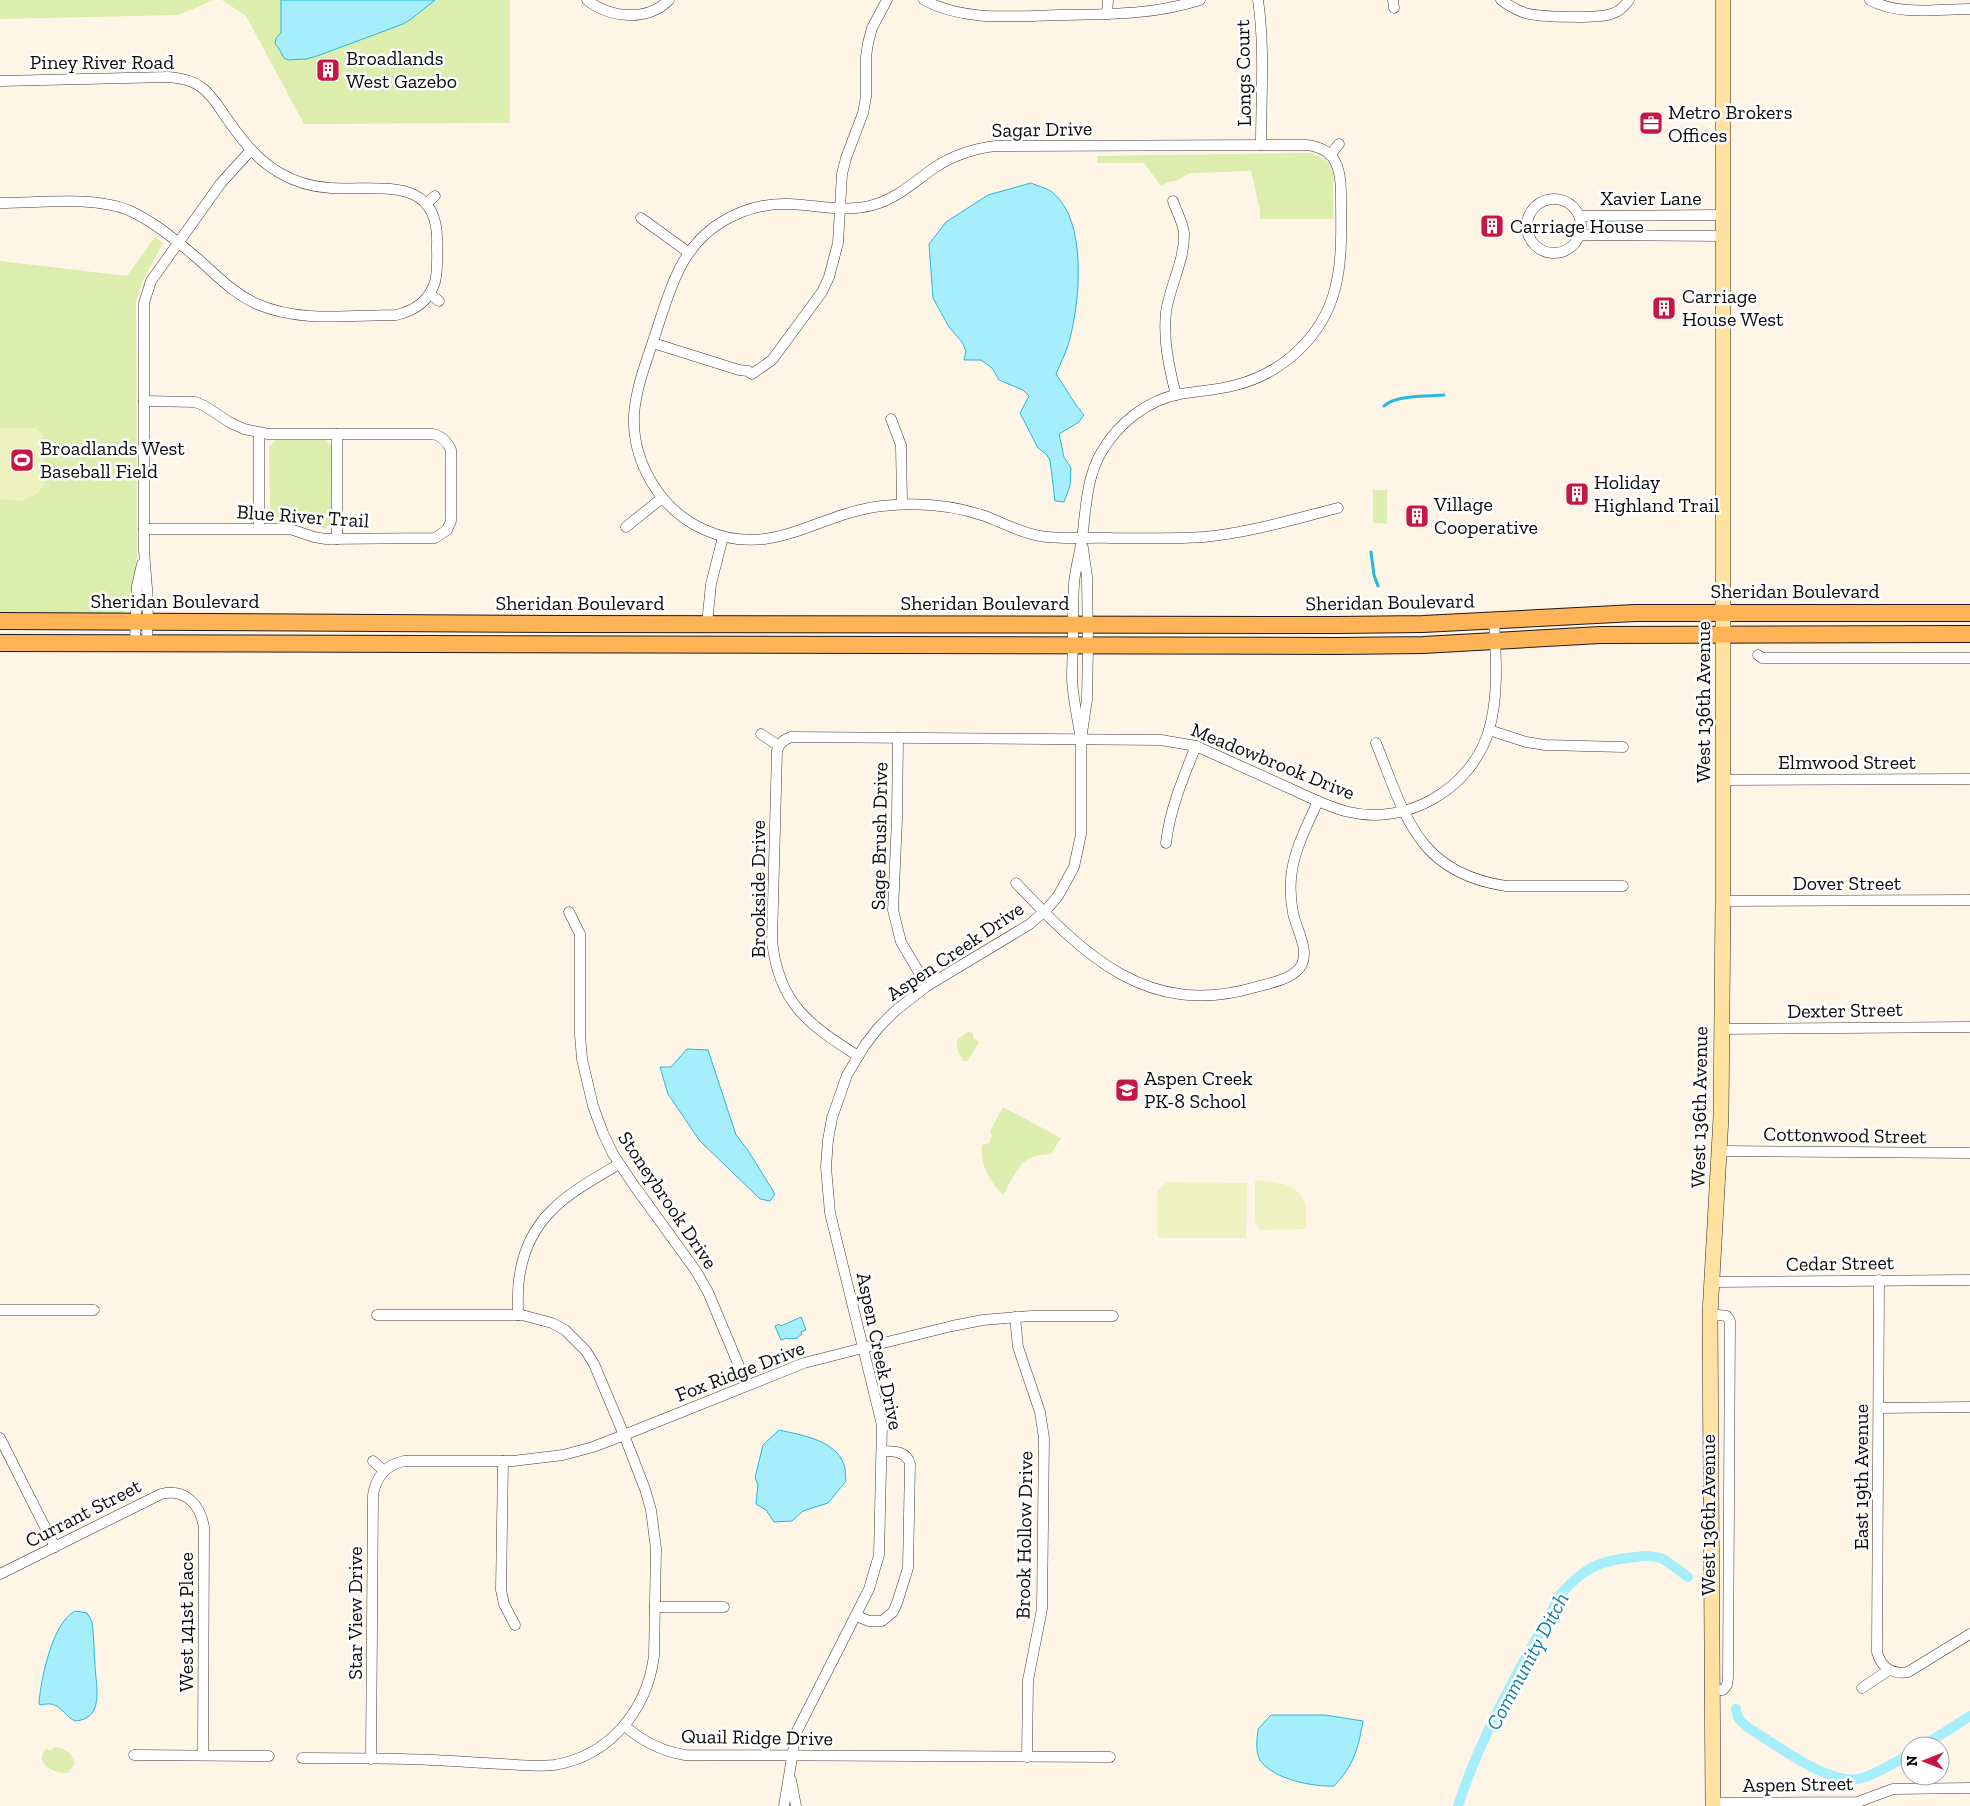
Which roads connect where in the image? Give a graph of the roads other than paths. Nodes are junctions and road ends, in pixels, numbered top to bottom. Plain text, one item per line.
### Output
1 (587, 0) edge
2 (669, 0) edge
3 (887, 0) edge
4 (924, 0) edge
5 (1108, 0) edge
6 (1200, 0) edge
7 (1258, 0) edge
8 (1501, 0) edge
9 (1629, 0) edge
10 (1723, 0) edge
11 (1870, 0) edge
12 (1970, 9) edge
13 (1107, 14) junction
14 (0, 81) edge
15 (1339, 144) dead end
16 (1261, 145) junction
17 (251, 150) junction
18 (1330, 155) junction
19 (435, 196) dead end
20 (1173, 201) dead end
21 (0, 204) edge
22 (426, 204) junction
23 (839, 210) junction
24 (1723, 215) junction
25 (1580, 216) junction
26 (641, 218) dead end
27 (1580, 235) junction
28 (1723, 236) junction
29 (178, 242) junction
30 (688, 252) junction
31 (430, 294) junction
32 (439, 301) dead end
33 (653, 343) junction
34 (1176, 395) junction
35 (144, 401) junction
36 (891, 419) dead end
37 (259, 433) junction
38 (337, 434) junction
39 (662, 498) junction
40 (902, 504) junction
41 (1338, 508) dead end
42 (626, 527) dead end
43 (259, 528) junction
44 (144, 529) junction
45 (723, 537) junction
46 (1082, 537) junction
47 (337, 539) junction
48 (1723, 612) junction
49 (1970, 612) edge
50 (1494, 620) junction
51 (0, 621) edge
52 (141, 622) junction
53 (708, 624) junction
54 (1081, 625) junction
55 (1970, 634) edge
56 (1723, 635) junction
57 (1495, 641) junction
58 (0, 643) edge
59 (141, 643) junction
60 (1081, 646) junction
61 (1758, 655) dead end
62 (1970, 658) edge
63 (1489, 730) junction
64 (761, 734) dead end
65 (898, 738) junction
66 (1081, 740) junction
67 (1376, 743) dead end
68 (779, 746) junction
69 (1196, 746) junction
70 (1623, 747) dead end
71 (1970, 779) edge
72 (1723, 780) junction
73 (1318, 801) junction
74 (1403, 811) junction
75 (1166, 843) dead end
76 (1016, 883) dead end
77 (1623, 886) dead end
78 (1970, 900) edge
79 (1723, 901) junction
80 (569, 912) dead end
81 (1044, 912) junction
82 (927, 986) junction
83 (1970, 1027) edge
84 (1721, 1029) junction
85 (858, 1056) junction
86 (1719, 1151) junction
87 (1970, 1154) edge
88 (619, 1164) junction
89 (1879, 1280) junction
90 (1970, 1280) edge
91 (1711, 1282) junction
92 (0, 1310) edge
93 (94, 1310) dead end
94 (378, 1314) dead end
95 (518, 1315) junction
96 (1113, 1316) dead end
97 (1015, 1317) junction
98 (863, 1348) junction
99 (747, 1385) junction
100 (1970, 1407) edge
101 (1879, 1408) junction
102 (624, 1435) junction
103 (0, 1438) edge
104 (882, 1451) junction
105 (373, 1461) dead end
106 (503, 1461) junction
107 (384, 1470) junction
108 (184, 1496) joint
109 (55, 1547) junction
110 (0, 1574) edge
111 (655, 1607) junction
112 (724, 1608) dead end
113 (856, 1616) junction
114 (515, 1625) dead end
115 (1970, 1634) edge
116 (1889, 1670) junction
117 (1862, 1688) dead end
118 (625, 1726) junction
119 (134, 1755) dead end
120 (203, 1756) junction
121 (269, 1756) dead end
122 (792, 1757) junction
123 (1027, 1757) junction
124 (1110, 1757) dead end
125 (302, 1758) dead end
126 (372, 1759) junction
127 (790, 1777) junction
128 (1970, 1788) edge
129 (1713, 1804) edge
130 (784, 1806) edge
131 (796, 1806) edge

1 - 2 street
3 - 23 street
4 - 13 street
5 - 13 street
6 - 13 street
7 - 16 street, Longs Court
8 - 9 street
10 - 24 main road, West 136th Avenue
11 - 12 street
14 - 17 street, Piney River Road
15 - 18 street
16 - 18 street
16 - 23 street, Sagar Drive
17 - 22 street, Piney River Road
17 - 29 street
18 - 34 street, Aspen Creek Drive
19 - 22 street
20 - 34 street
21 - 29 street
22 - 31 street
23 - 30 street
23 - 33 street
24 - 25 street, Xavier Lane
24 - 28 main road, West 136th Avenue
25 - 27 street
25 - 27 street
26 - 30 street
27 - 28 street, Xavier Lane
28 - 48 main road, West 136th Avenue
29 - 31 street
29 - 35 street
30 - 33 street
31 - 32 street
33 - 39 street
34 - 46 street, Aspen Creek Drive
35 - 37 street, Blue River Trail
35 - 44 street
36 - 40 street
37 - 38 street, Blue River Trail
37 - 43 street
38 - 47 street
38 - 47 street, Blue River Trail
39 - 42 street
39 - 45 street
40 - 45 street
40 - 46 street
41 - 46 street
43 - 44 street, Blue River Trail
43 - 47 street, Blue River Trail
44 - 52 street
45 - 53 street
46 - 54 street, Aspen Creek Drive
46 - 54 street, Aspen Creek Drive
48 - 49 main road, Sheridan Boulevard
48 - 50 main road, Sheridan Boulevard
48 - 56 main road, West 136th Avenue
50 - 54 main road, Sheridan Boulevard
50 - 57 street, Meadowbrook Drive
51 - 52 main road, Sheridan Boulevard
52 - 53 main road, Sheridan Boulevard
52 - 59 street
53 - 54 main road, Sheridan Boulevard
54 - 60 street, Aspen Creek Drive
54 - 60 street, Aspen Creek Drive
55 - 56 main road, Sheridan Boulevard
56 - 57 main road, Sheridan Boulevard
56 - 72 main road, West 136th Avenue
57 - 60 main road, Sheridan Boulevard
57 - 63 street, Meadowbrook Drive
58 - 59 main road, Sheridan Boulevard
59 - 60 main road, Sheridan Boulevard
60 - 66 street, Aspen Creek Drive
60 - 66 street, Aspen Creek Drive
61 - 62 street
63 - 70 street
63 - 74 street, Meadowbrook Drive
64 - 68 street
65 - 66 street, Meadowbrook Drive
65 - 68 street, Meadowbrook Drive
65 - 82 street, Sage Brush Drive
66 - 69 street, Meadowbrook Drive
66 - 81 street, Aspen Creek Drive
67 - 74 street
68 - 85 street, Brookside Drive
69 - 73 street, Meadowbrook Drive
69 - 75 street
71 - 72 street, Elmwood Street
72 - 79 main road, West 136th Avenue
73 - 74 street, Meadowbrook Drive
73 - 81 street
74 - 77 street
76 - 81 street
78 - 79 street, Dover Street
79 - 84 main road, West 136th Avenue
80 - 88 street, Stoneybrook Drive
81 - 82 street, Aspen Creek Drive
82 - 85 street, Aspen Creek Drive
83 - 84 street, Dexter Street
84 - 86 main road, West 136th Avenue
85 - 98 street, Aspen Creek Drive
86 - 87 street, Cottonwood Street
86 - 91 main road, West 136th Avenue
88 - 95 street
88 - 99 street, Stoneybrook Drive
89 - 90 street, Cedar Street
89 - 91 street, Cedar Street
89 - 101 street, East 19th Avenue
91 - 129 main road, West 136th Avenue
92 - 93 street
94 - 95 street
95 - 102 street
96 - 97 street, Fox Ridge Drive
97 - 98 street, Fox Ridge Drive
97 - 123 street, Brook Hollow Drive
98 - 99 street, Fox Ridge Drive
98 - 104 street, Aspen Creek Drive
99 - 102 street, Fox Ridge Drive
100 - 101 street
101 - 116 street, East 19th Avenue
102 - 106 street, Fox Ridge Drive
102 - 111 street
103 - 109 street
104 - 113 street, Aspen Creek Drive
104 - 113 street, Aspen Creek Drive
105 - 107 street
106 - 107 street, Fox Ridge Drive
106 - 114 street
107 - 126 street, Star View Drive
108 - 109 street, Currant Street
108 - 120 street, West 141st Place
109 - 110 street, Currant Street
111 - 112 street
111 - 118 street
113 - 122 street, Aspen Creek Drive
115 - 116 street
116 - 117 street
118 - 122 street, Quail Ridge Drive
118 - 126 street
119 - 120 street
120 - 121 street
122 - 123 street, Quail Ridge Drive
122 - 127 street, Aspen Creek Drive
123 - 124 street, Quail Ridge Drive
125 - 126 street
127 - 130 street, Aspen Creek Drive
127 - 131 street, Aspen Creek Drive
128 - 129 street, Aspen Street

